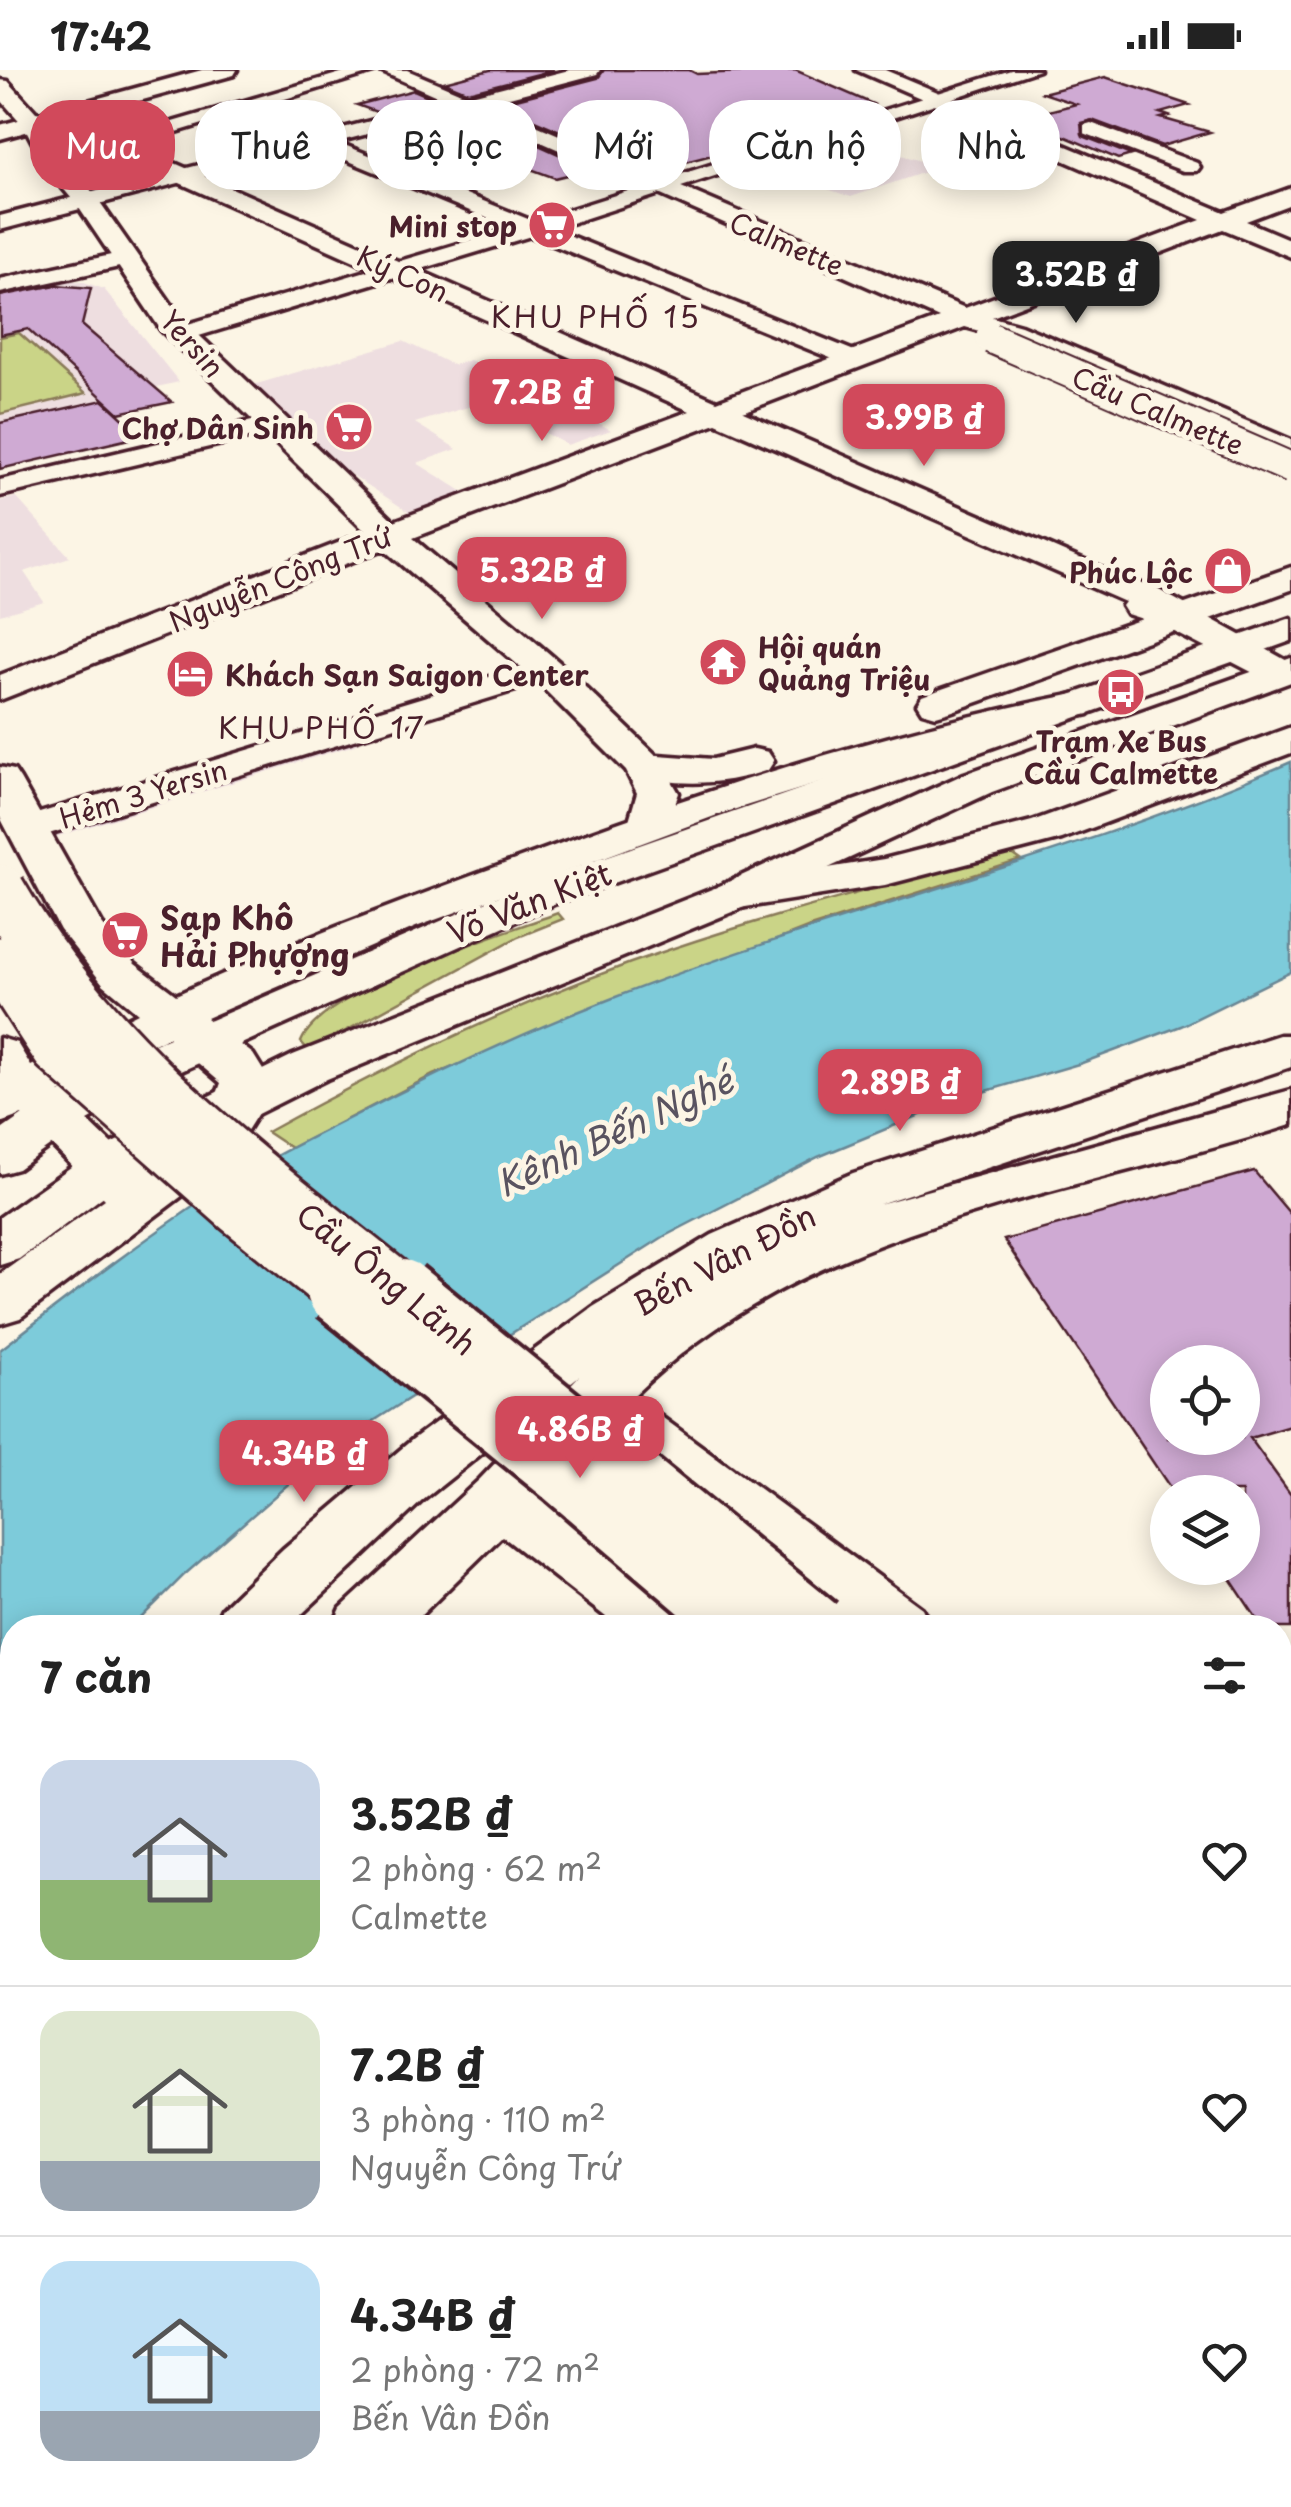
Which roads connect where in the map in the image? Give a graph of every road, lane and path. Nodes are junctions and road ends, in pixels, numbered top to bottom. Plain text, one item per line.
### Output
1 (154, 70) edge
2 (177, 70) edge
3 (205, 70) edge
4 (226, 70) edge
5 (372, 70) edge
6 (389, 70) edge
7 (590, 70) edge
8 (866, 70) edge
9 (1030, 70) edge
10 (0, 86) edge
11 (456, 100) edge
12 (475, 100) edge
13 (936, 100) joint
14 (921, 105) edge
15 (16, 118) edge
16 (175, 127) edge
17 (1091, 129) dead end
18 (1147, 151) junction
19 (1060, 152) edge
20 (347, 154) edge
21 (1094, 166) junction
22 (1190, 168) dead end
23 (175, 173) edge
24 (195, 173) edge
25 (182, 176) junction
26 (689, 178) edge
27 (653, 190) edge
28 (664, 190) edge
29 (1291, 195) edge
30 (86, 200) junction
31 (1224, 221) junction
32 (0, 223) edge
33 (530, 229) junction
34 (1291, 250) edge
35 (125, 260) junction
36 (395, 270) junction
37 (54, 274) junction
38 (0, 286) edge
39 (146, 286) junction
40 (980, 326) junction
41 (180, 334) junction
42 (855, 360) junction
43 (718, 412) junction
44 (272, 424) junction
45 (1291, 437) edge
46 (1291, 452) edge
47 (1285, 475) edge
48 (0, 488) edge
49 (389, 535) junction
50 (1291, 578) edge
51 (1174, 618) junction
52 (1291, 629) edge
53 (1238, 648) junction
54 (546, 670) junction
55 (1289, 678) edge
56 (0, 688) edge
57 (1084, 705) junction
58 (858, 732) junction
59 (1291, 738) edge
60 (644, 766) junction
61 (804, 775) junction
62 (0, 779) edge
63 (649, 824) junction
64 (26, 829) junction
65 (0, 890) edge
66 (733, 896) junction
67 (83, 930) junction
68 (0, 960) edge
69 (270, 968) junction
70 (118, 974) junction
71 (253, 1021) junction
72 (189, 1028) junction
73 (1287, 1048) edge
74 (310, 1067) junction
75 (20, 1092) edge
76 (240, 1102) junction
77 (1291, 1107) edge
78 (0, 1156) edge
79 (121, 1184) junction
80 (0, 1245) edge
81 (0, 1303) edge
82 (596, 1400) junction
83 (697, 1477) junction
84 (500, 1499) junction
85 (589, 1567) junction
86 (258, 1615) edge
87 (378, 1615) edge
88 (652, 1615) edge
89 (729, 1615) edge
90 (800, 1615) edge
91 (882, 1615) edge

1 - 15 main road
2 - 15 main road
3 - 15 main road
4 - 15 main road
5 - 16 street
6 - 11 main road, Calmette
7 - 12 street
8 - 13 main road
9 - 13 street
10 - 15 main road, Yersin
14 - 26 street
15 - 30 main road, Yersin
17 - 18 street
18 - 21 street
18 - 22 street
19 - 21 main road
20 - 33 street
21 - 31 main road
23 - 25 main road, Ký Con
24 - 25 street
25 - 30 street
25 - 36 main road, Ký Con
27 - 33 street
28 - 40 main road, Calmette
29 - 31 main road, Nguyễn Công Trứ
30 - 32 street
30 - 35 main road, Yersin
31 - 34 main road
31 - 40 main road, Nguyễn Công Trứ
33 - 36 street
33 - 42 street
35 - 37 street
35 - 39 main road, Yersin
36 - 41 street
36 - 43 main road, Ký Con
37 - 38 street
37 - 39 street
39 - 41 main road, Yersin
40 - 42 main road, Nguyễn Công Trứ
40 - 45 main road, Calmette
40 - 46 main road, Cầu Calmette
40 - 47 main road, Calmette
40 - 47 main road, Cầu Calmette, bridge
41 - 44 main road, Yersin
42 - 43 main road, Nguyễn Công Trứ
43 - 49 main road, Nguyễn Công Trứ
43 - 51 main road, Ký Con
44 - 48 street
44 - 49 main road, Yersin
49 - 54 main road, Yersin
49 - 56 main road, Nguyễn Công Trứ
50 - 51 main road, Võ Văn Kiệt
51 - 53 main road, Ký Con
51 - 58 main road, Võ Văn Kiệt
52 - 53 main road, Võ Văn Kiệt
53 - 55 main road, Ký Con
53 - 57 main road, Võ Văn Kiệt
54 - 60 main road, Yersin
54 - 64 street, Hẻm 3 Yersin
55 - 66 main road
55 - 66 main road
57 - 61 main road, Võ Văn Kiệt
57 - 71 main road, Võ Văn Kiệt
58 - 60 main road
58 - 61 main road, Võ Văn Kiệt
59 - 66 main road
60 - 63 main road
61 - 63 main road, Võ Văn Kiệt
62 - 64 main road
63 - 69 main road, Võ Văn Kiệt
64 - 67 main road
65 - 90 main road, Cầu Ông Lãnh, bridge
66 - 74 main road
67 - 68 main road
67 - 70 main road
68 - 89 main road, Cầu Ông Lãnh, bridge
69 - 70 main road
69 - 72 main road, Võ Văn Kiệt
70 - 72 main road
71 - 72 main road, Võ Văn Kiệt
71 - 74 main road
72 - 75 main road, Võ Văn Kiệt
72 - 76 main road
73 - 86 main road, Bến Vân Đồn
74 - 76 main road
75 - 78 main road, Võ Văn Kiệt
75 - 79 main road
76 - 79 main road
77 - 82 main road, Bến Vân Đồn
79 - 80 main road
79 - 81 main road
82 - 83 main road
82 - 84 main road, Bến Vân Đồn
83 - 85 main road
83 - 91 main road
84 - 85 main road
84 - 87 main road, Bến Vân Đồn
85 - 88 main road

